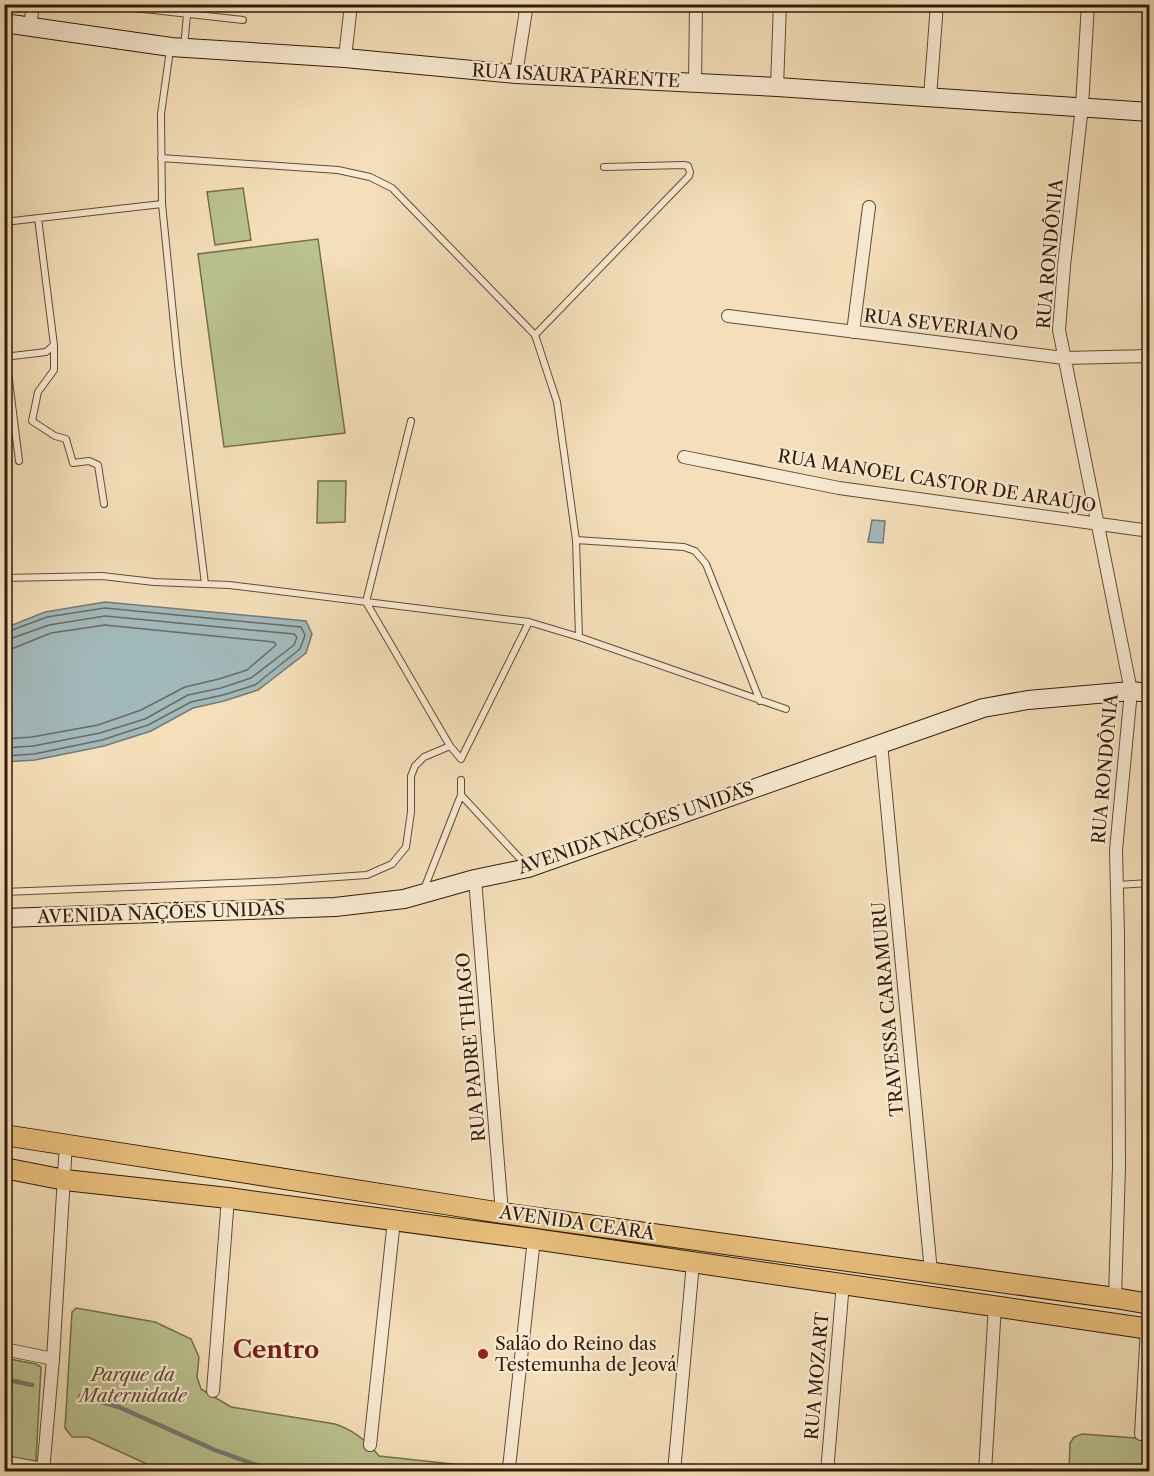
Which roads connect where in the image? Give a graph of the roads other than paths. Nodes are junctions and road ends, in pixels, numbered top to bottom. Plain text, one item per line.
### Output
1 (33, 4) edge
2 (188, 4) edge
3 (351, 4) edge
4 (527, 4) edge
5 (696, 4) edge
6 (780, 4) edge
7 (937, 4) edge
8 (1088, 4) edge
9 (108, 5) edge
10 (187, 15) junction
11 (243, 20) dead end
12 (4, 23) edge
13 (30, 26) junction
14 (178, 47) junction
15 (345, 58) junction
16 (516, 74) junction
17 (695, 83) junction
18 (777, 87) junction
19 (930, 98) junction
20 (1082, 106) junction
21 (1149, 112) edge
22 (161, 158) junction
23 (604, 167) dead end
24 (162, 204) junction
25 (869, 207) dead end
26 (38, 218) junction
27 (4, 222) edge
28 (728, 316) dead end
29 (853, 332) junction
30 (535, 335) junction
31 (54, 345) junction
32 (1149, 356) edge
33 (5, 357) edge
34 (1064, 358) junction
35 (6, 372) edge
36 (411, 421) dead end
37 (684, 457) dead end
38 (18, 461) dead end
39 (104, 504) dead end
40 (1098, 524) junction
41 (1149, 531) edge
42 (576, 540) junction
43 (4, 578) edge
44 (205, 584) junction
45 (366, 602) junction
46 (529, 622) junction
47 (579, 637) junction
48 (1131, 691) junction
49 (1149, 693) edge
50 (760, 702) junction
51 (786, 710) dead end
52 (881, 743) junction
53 (450, 746) junction
54 (461, 780) dead end
55 (461, 795) junction
56 (528, 868) junction
57 (475, 879) junction
58 (1149, 883) edge
59 (1117, 885) junction
60 (4, 892) edge
61 (422, 895) junction
62 (4, 918) edge
63 (4, 1135) edge
64 (66, 1143) junction
65 (4, 1168) edge
66 (65, 1180) junction
67 (228, 1198) junction
68 (502, 1213) junction
69 (394, 1220) junction
70 (534, 1239) junction
71 (693, 1263) junction
72 (931, 1272) junction
73 (843, 1283) junction
74 (1115, 1298) junction
75 (1149, 1304) edge
76 (995, 1305) junction
77 (1148, 1329) edge
78 (4, 1349) edge
79 (53, 1359) junction
80 (213, 1391) dead end
81 (1141, 1434) dead end
82 (370, 1445) dead end
83 (4, 1462) edge
84 (509, 1468) dead end
85 (43, 1470) edge
86 (674, 1472) edge
87 (827, 1472) edge
88 (985, 1472) edge

1 - 13 street
2 - 10 lane
3 - 15 street
4 - 16 street
5 - 17 street
6 - 18 street
7 - 19 street
8 - 20 street, RUA RONDÔNIA
9 - 10 lane
10 - 11 lane
10 - 14 lane
12 - 13 street, RUA ISAURA PARENTE
13 - 14 street, RUA ISAURA PARENTE
14 - 15 street, RUA ISAURA PARENTE
14 - 22 lane
15 - 16 street, RUA ISAURA PARENTE
16 - 17 street, RUA ISAURA PARENTE
17 - 18 street, RUA ISAURA PARENTE
18 - 19 street, RUA ISAURA PARENTE
19 - 20 street, RUA ISAURA PARENTE
20 - 21 street, RUA ISAURA PARENTE
20 - 34 street, RUA RONDÔNIA
22 - 24 lane
22 - 30 lane
23 - 30 lane
24 - 26 lane
24 - 44 lane
25 - 29 street
26 - 27 lane
26 - 31 lane
28 - 29 street, RUA SEVERIANO
29 - 34 street, RUA SEVERIANO
30 - 42 lane
31 - 33 lane
31 - 39 lane
32 - 34 street, RUA SEVERIANO
33 - 35 lane
34 - 40 street, RUA RONDÔNIA
35 - 38 lane
36 - 45 lane
37 - 40 street, RUA MANOEL CASTOR DE ARAÚJO
40 - 41 street, RUA MANOEL CASTOR DE ARAÚJO
40 - 48 street, RUA RONDÔNIA
42 - 47 lane
42 - 50 lane
43 - 44 lane
44 - 45 lane
45 - 46 lane
45 - 53 lane
46 - 47 lane
46 - 53 lane
47 - 50 lane
48 - 49 street, AVENIDA NAÇÕES UNIDAS
48 - 52 street, AVENIDA NAÇÕES UNIDAS
48 - 59 street, RUA RONDÔNIA
50 - 51 lane
52 - 56 street, AVENIDA NAÇÕES UNIDAS
52 - 72 street, TRAVESSA CARAMURU
53 - 60 lane
54 - 55 lane
55 - 56 lane
55 - 61 lane
56 - 57 street, AVENIDA NAÇÕES UNIDAS
57 - 61 street, AVENIDA NAÇÕES UNIDAS
57 - 68 street, RUA PADRE THIAGO
58 - 59 lane
59 - 74 street, RUA RONDÔNIA
61 - 62 street, AVENIDA NAÇÕES UNIDAS
63 - 64 main road, AVENIDA CEARÁ
64 - 66 street
64 - 68 main road, AVENIDA CEARÁ
65 - 66 main road, AVENIDA CEARÁ
66 - 67 main road, AVENIDA CEARÁ
66 - 79 street
67 - 69 main road, AVENIDA CEARÁ
67 - 80 street
68 - 72 main road, AVENIDA CEARÁ
69 - 70 main road, AVENIDA CEARÁ
69 - 82 street
70 - 71 main road, AVENIDA CEARÁ
70 - 84 street
71 - 73 main road, AVENIDA CEARÁ
71 - 86 street
72 - 74 main road, AVENIDA CEARÁ
73 - 76 main road, AVENIDA CEARÁ
73 - 87 street, RUA MOZART
74 - 75 main road, AVENIDA CEARÁ
76 - 77 main road, AVENIDA CEARÁ
76 - 88 street
77 - 81 street
78 - 79 street
79 - 85 street
83 - 85 street

